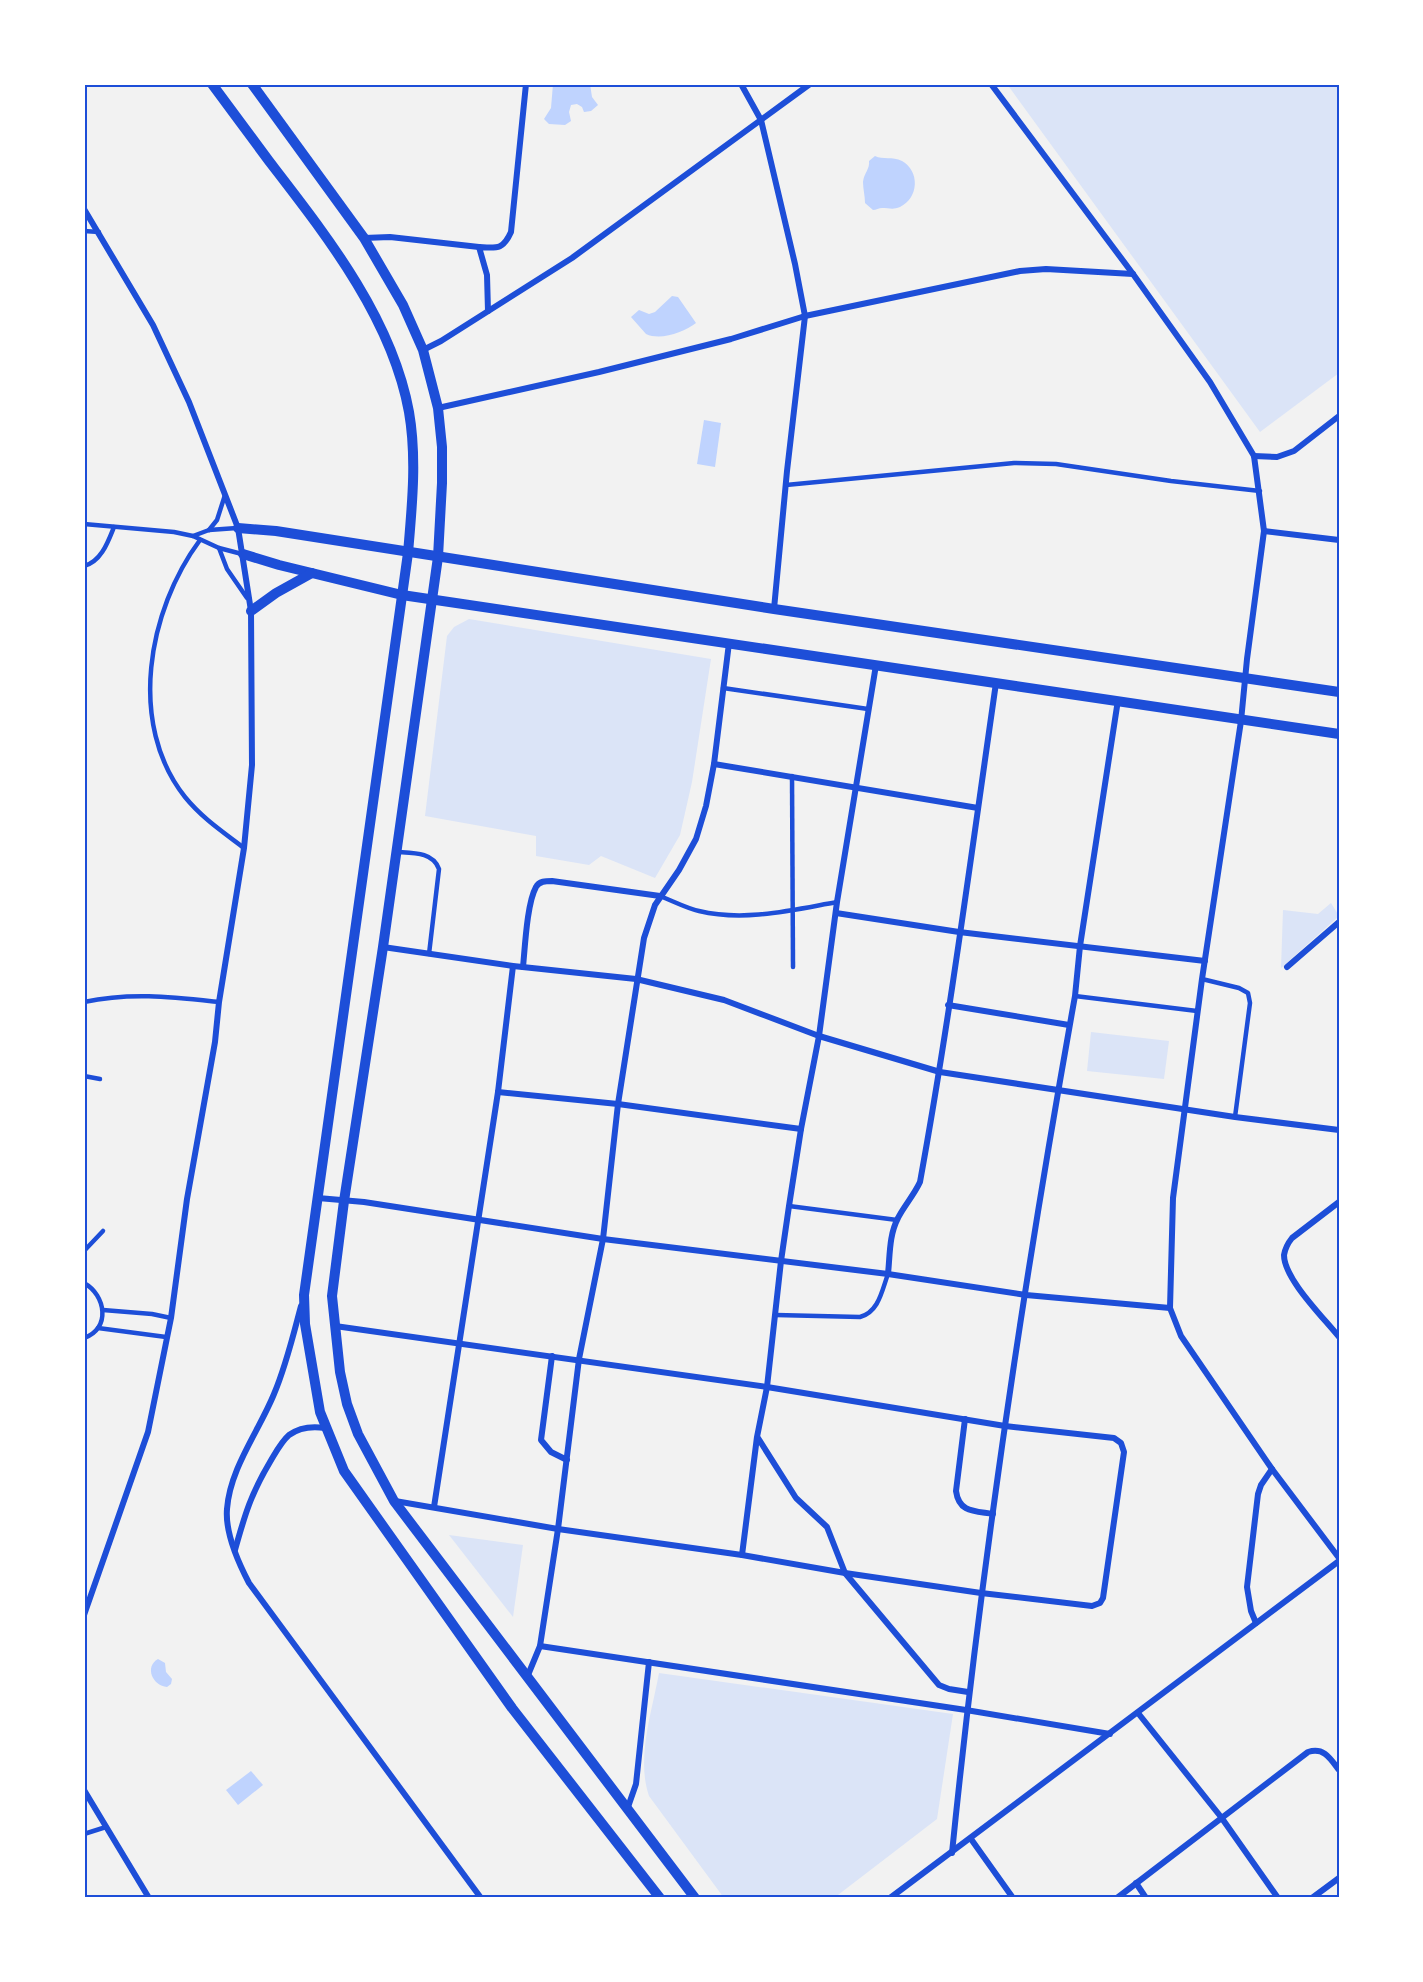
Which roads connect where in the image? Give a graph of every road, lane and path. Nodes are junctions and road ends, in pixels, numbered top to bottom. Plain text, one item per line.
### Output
1 (212, 84) edge
2 (252, 84) edge
3 (526, 84) edge
4 (741, 84) edge
5 (810, 84) edge
6 (991, 84) edge
7 (761, 120) junction
8 (84, 209) edge
9 (84, 231) edge
10 (99, 232) junction
11 (364, 238) junction
12 (480, 247) junction
13 (1134, 274) junction
14 (488, 311) junction
15 (805, 316) junction
16 (423, 350) junction
17 (438, 408) junction
18 (1339, 416) edge
19 (1254, 456) junction
20 (786, 485) junction
21 (1260, 491) junction
22 (225, 495) junction
23 (84, 524) edge
24 (114, 527) junction
25 (238, 528) junction
26 (209, 530) junction
27 (1264, 531) junction
28 (193, 536) junction
29 (200, 540) junction
30 (1339, 540) edge
31 (219, 548) junction
32 (408, 553) junction
33 (243, 554) junction
34 (438, 557) junction
35 (84, 566) edge
36 (312, 573) junction
37 (402, 595) junction
38 (432, 600) junction
39 (251, 606) junction
40 (774, 609) junction
41 (729, 643) junction
42 (876, 664) junction
43 (1246, 678) junction
44 (996, 682) junction
45 (723, 688) junction
46 (1339, 692) edge
47 (1118, 700) junction
48 (868, 710) junction
49 (1241, 721) junction
50 (1339, 734) edge
51 (714, 764) junction
52 (792, 776) junction
53 (855, 788) junction
54 (978, 808) junction
55 (244, 848) junction
56 (396, 852) junction
57 (660, 896) junction
58 (837, 902) junction
59 (792, 910) junction
60 (836, 913) junction
61 (1339, 922) edge
62 (959, 932) junction
63 (1080, 946) junction
64 (383, 947) junction
65 (429, 954) junction
66 (1205, 961) junction
67 (513, 966) junction
68 (523, 967) junction
69 (793, 967) dead end
70 (1287, 968) dead end
71 (636, 978) junction
72 (1202, 979) junction
73 (1075, 996) junction
74 (84, 1002) edge
75 (219, 1002) junction
76 (948, 1005) junction
77 (1197, 1011) junction
78 (1069, 1025) junction
79 (819, 1036) junction
80 (940, 1072) junction
81 (84, 1076) edge
82 (100, 1079) dead end
83 (1058, 1090) junction
84 (498, 1092) junction
85 (618, 1104) junction
86 (1184, 1109) junction
87 (1235, 1117) junction
88 (801, 1129) junction
89 (1339, 1130) edge
90 (318, 1198) junction
91 (344, 1201) junction
92 (1339, 1202) edge
93 (789, 1206) junction
94 (478, 1220) junction
95 (897, 1220) junction
96 (103, 1231) dead end
97 (603, 1239) junction
98 (84, 1251) edge
99 (781, 1261) junction
100 (888, 1274) junction
101 (84, 1283) edge
102 (1026, 1294) junction
103 (304, 1295) junction
104 (1170, 1308) junction
105 (103, 1310) junction
106 (776, 1315) junction
107 (171, 1318) junction
108 (334, 1326) junction
109 (98, 1328) junction
110 (166, 1337) junction
111 (1339, 1337) edge
112 (84, 1338) edge
113 (460, 1343) junction
114 (552, 1356) junction
115 (579, 1359) junction
116 (767, 1387) junction
117 (965, 1419) junction
118 (1005, 1426) junction
119 (325, 1428) junction
120 (757, 1437) junction
121 (567, 1460) junction
122 (1272, 1469) junction
123 (394, 1501) junction
124 (434, 1507) junction
125 (993, 1514) junction
126 (558, 1529) junction
127 (235, 1550) junction
128 (742, 1555) junction
129 (1339, 1559) edge
130 (845, 1573) junction
131 (981, 1593) junction
132 (84, 1615) edge
133 (1256, 1623) junction
134 (540, 1646) junction
135 (649, 1662) junction
136 (528, 1676) junction
137 (969, 1692) junction
138 (966, 1710) junction
139 (1138, 1713) junction
140 (1110, 1734) junction
141 (1339, 1770) edge
142 (84, 1790) edge
143 (86, 1799) edge
144 (628, 1808) junction
145 (1221, 1817) junction
146 (106, 1827) junction
147 (84, 1834) edge
148 (971, 1839) junction
149 (952, 1853) junction
150 (1339, 1878) edge
151 (1136, 1883) junction
152 (149, 1898) edge
153 (481, 1898) edge
154 (660, 1898) edge
155 (695, 1898) edge
156 (890, 1898) edge
157 (1013, 1898) edge
158 (1117, 1898) edge
159 (1146, 1898) edge
160 (1278, 1898) edge
161 (1312, 1898) edge

1 - 32 street
2 - 11 street
3 - 12 street
4 - 7 street
5 - 7 street
6 - 13 street
7 - 14 street
7 - 15 street
8 - 10 street
9 - 10 lane
10 - 22 street
11 - 12 street
11 - 16 street
12 - 14 street
13 - 15 street
13 - 19 street
14 - 16 street
15 - 17 street
15 - 20 street
16 - 17 street
17 - 34 street
18 - 19 street
19 - 21 street
20 - 21 lane
20 - 40 street
21 - 27 street
22 - 25 street
22 - 26 lane
23 - 24 lane
24 - 28 lane
24 - 35 lane
25 - 26 lane
25 - 32 street
25 - 33 street
26 - 28 lane
27 - 30 street
27 - 43 street
28 - 29 lane
29 - 31 lane
29 - 55 lane
31 - 33 lane
31 - 39 lane
32 - 34 street
32 - 37 street
33 - 36 street
33 - 39 street
34 - 38 street
34 - 40 street
36 - 37 street
36 - 39 street
37 - 38 street
37 - 90 street
38 - 41 street
38 - 56 street
39 - 55 street
40 - 43 street
41 - 42 street
41 - 45 street
42 - 44 street
42 - 48 street
43 - 46 street
43 - 49 street
44 - 47 street
44 - 54 street
45 - 48 lane
45 - 51 street
47 - 49 street
47 - 63 street
48 - 53 street
49 - 50 street
49 - 66 street
51 - 52 street
51 - 57 street
52 - 53 street
52 - 59 lane
53 - 54 street
53 - 58 street
54 - 62 street
55 - 75 street
56 - 64 street
56 - 65 lane
57 - 59 lane
57 - 68 street
57 - 71 street
58 - 59 lane
58 - 60 street
59 - 69 lane
60 - 62 street
60 - 79 street
61 - 70 street
62 - 63 street
62 - 76 street
63 - 66 street
63 - 73 street
64 - 65 street
64 - 91 street
65 - 67 street
66 - 72 street
67 - 68 street
67 - 84 street
68 - 71 street
71 - 79 street
71 - 85 street
72 - 77 street
72 - 87 lane
73 - 77 lane
73 - 78 street
74 - 75 lane
75 - 107 street
76 - 78 street
76 - 80 street
77 - 86 street
78 - 83 street
79 - 80 street
79 - 88 street
80 - 83 street
80 - 95 street
81 - 82 lane
83 - 86 street
83 - 102 street
84 - 85 street
84 - 94 street
85 - 88 street
85 - 97 street
86 - 87 street
86 - 104 street
87 - 89 street
88 - 93 street
90 - 91 street
90 - 103 street
91 - 94 street
91 - 108 street
92 - 111 street
93 - 95 lane
93 - 99 street
94 - 97 street
94 - 113 street
95 - 100 street
96 - 98 lane
97 - 99 street
97 - 115 street
99 - 100 street
99 - 106 street
100 - 102 street
100 - 106 lane
101 - 105 lane
102 - 104 street
102 - 118 street
103 - 119 street
103 - 127 street
104 - 122 street
105 - 107 lane
105 - 109 lane
106 - 116 street
107 - 110 street
108 - 113 street
108 - 123 street
109 - 110 lane
109 - 112 lane
110 - 132 street
113 - 114 street
113 - 124 street
114 - 115 street
114 - 121 street
115 - 116 street
115 - 121 street
116 - 117 street
116 - 120 street
117 - 118 street
117 - 125 street
118 - 125 street
118 - 131 street
119 - 127 street
119 - 154 street
120 - 128 street
120 - 130 street
121 - 126 street
122 - 129 street
122 - 133 street
123 - 124 street
123 - 136 street
124 - 126 street
125 - 131 street
126 - 128 street
126 - 134 street
127 - 153 street
128 - 130 street
129 - 133 street
130 - 131 street
130 - 137 street
131 - 137 street
133 - 139 street
134 - 135 street
134 - 136 street
135 - 138 street
135 - 144 street
136 - 144 street
137 - 138 street
138 - 140 street
138 - 149 street
139 - 140 street
139 - 145 street
140 - 148 street
141 - 145 street
142 - 143 street
143 - 146 street
144 - 155 street
145 - 151 street
145 - 160 street
146 - 147 lane
146 - 152 street
148 - 149 street
148 - 157 street
149 - 156 street
150 - 161 street
151 - 158 street
151 - 159 street

